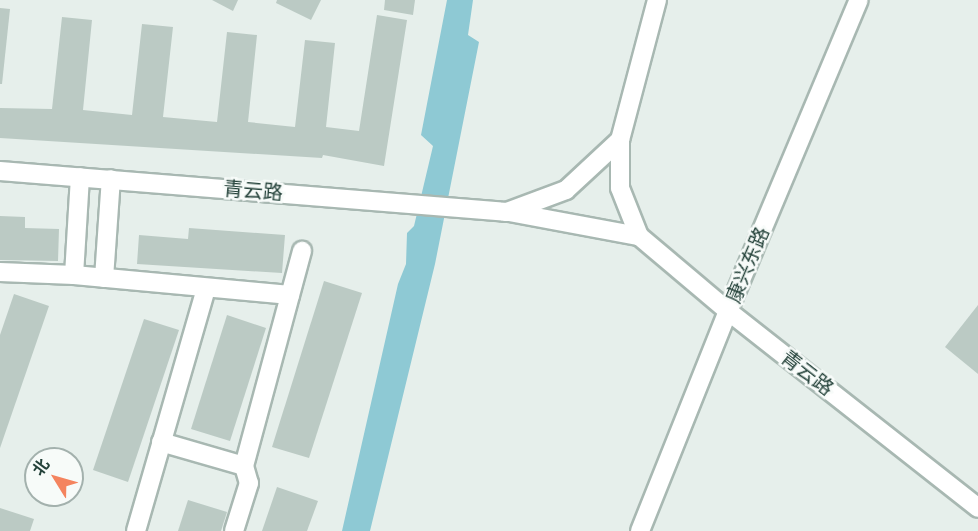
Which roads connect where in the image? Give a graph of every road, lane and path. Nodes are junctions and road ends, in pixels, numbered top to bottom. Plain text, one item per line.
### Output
1 (657, 0) edge
2 (859, 0) edge
3 (620, 140) junction
4 (0, 171) edge
5 (80, 177) junction
6 (111, 180) junction
7 (507, 212) junction
8 (639, 236) junction
9 (302, 251) dead end
10 (0, 272) edge
11 (74, 275) junction
12 (104, 278) junction
13 (206, 288) junction
14 (290, 295) junction
15 (728, 311) junction
16 (161, 442) junction
17 (244, 466) junction
18 (978, 508) edge
19 (135, 531) edge
20 (234, 531) edge
21 (640, 531) edge

1 - 3 street
2 - 15 street, 康兴东路
3 - 7 street, 青云路
3 - 8 street, 青云路
4 - 5 street, 青云路
5 - 6 street, 青云路
5 - 11 street
6 - 7 street, 青云路
6 - 12 street
7 - 8 street, 青云路
8 - 15 street, 青云路
9 - 14 street
10 - 11 street
11 - 12 street
12 - 13 street
13 - 14 street
13 - 16 street
14 - 17 street
15 - 18 street, 青云路
15 - 21 street, 康兴东路
16 - 17 street
16 - 19 street
17 - 20 street

